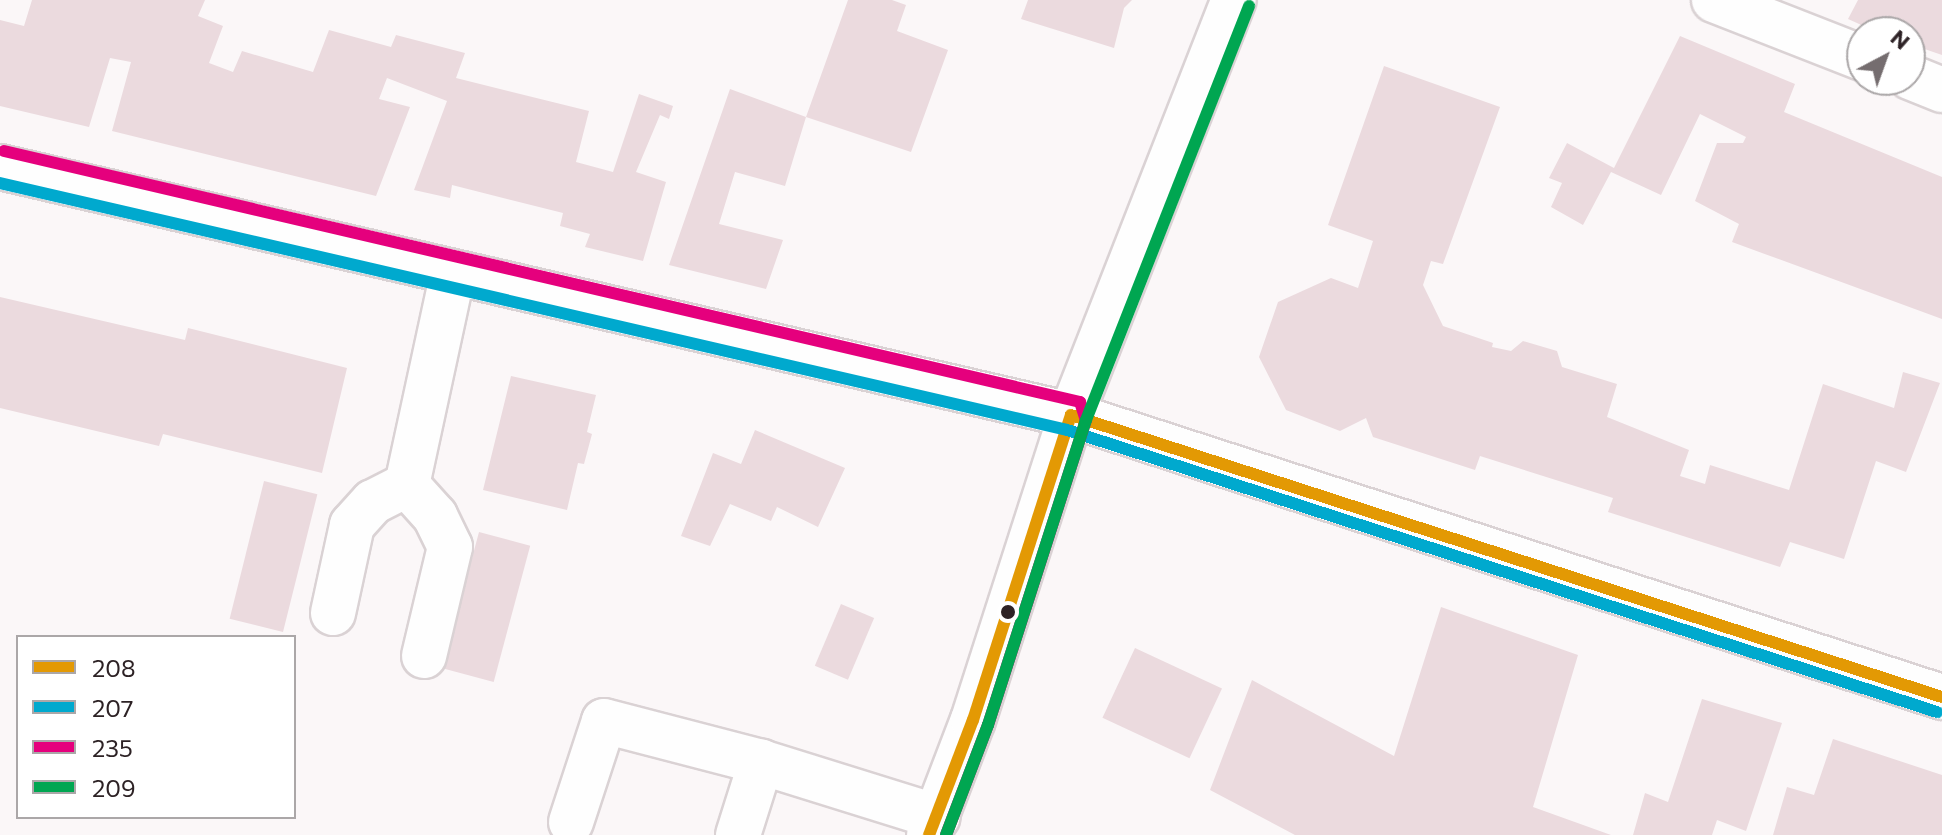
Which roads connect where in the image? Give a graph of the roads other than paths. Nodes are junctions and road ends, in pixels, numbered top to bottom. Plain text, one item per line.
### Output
1 (1234, 0) edge
2 (1714, 0) edge
3 (1846, 52) edge
4 (0, 167) edge
5 (453, 273) junction
6 (1071, 415) junction
7 (407, 485) junction
8 (333, 613) dead end
9 (424, 656) dead end
10 (1942, 697) edge
11 (761, 762) junction
12 (571, 822) dead end
13 (933, 826) edge
14 (738, 835) edge

1 - 6 street
2 - 3 street
4 - 5 street
5 - 6 street
5 - 7 street
6 - 10 street
6 - 13 street
7 - 8 street
7 - 9 street
11 - 12 street
11 - 13 street
11 - 14 street

